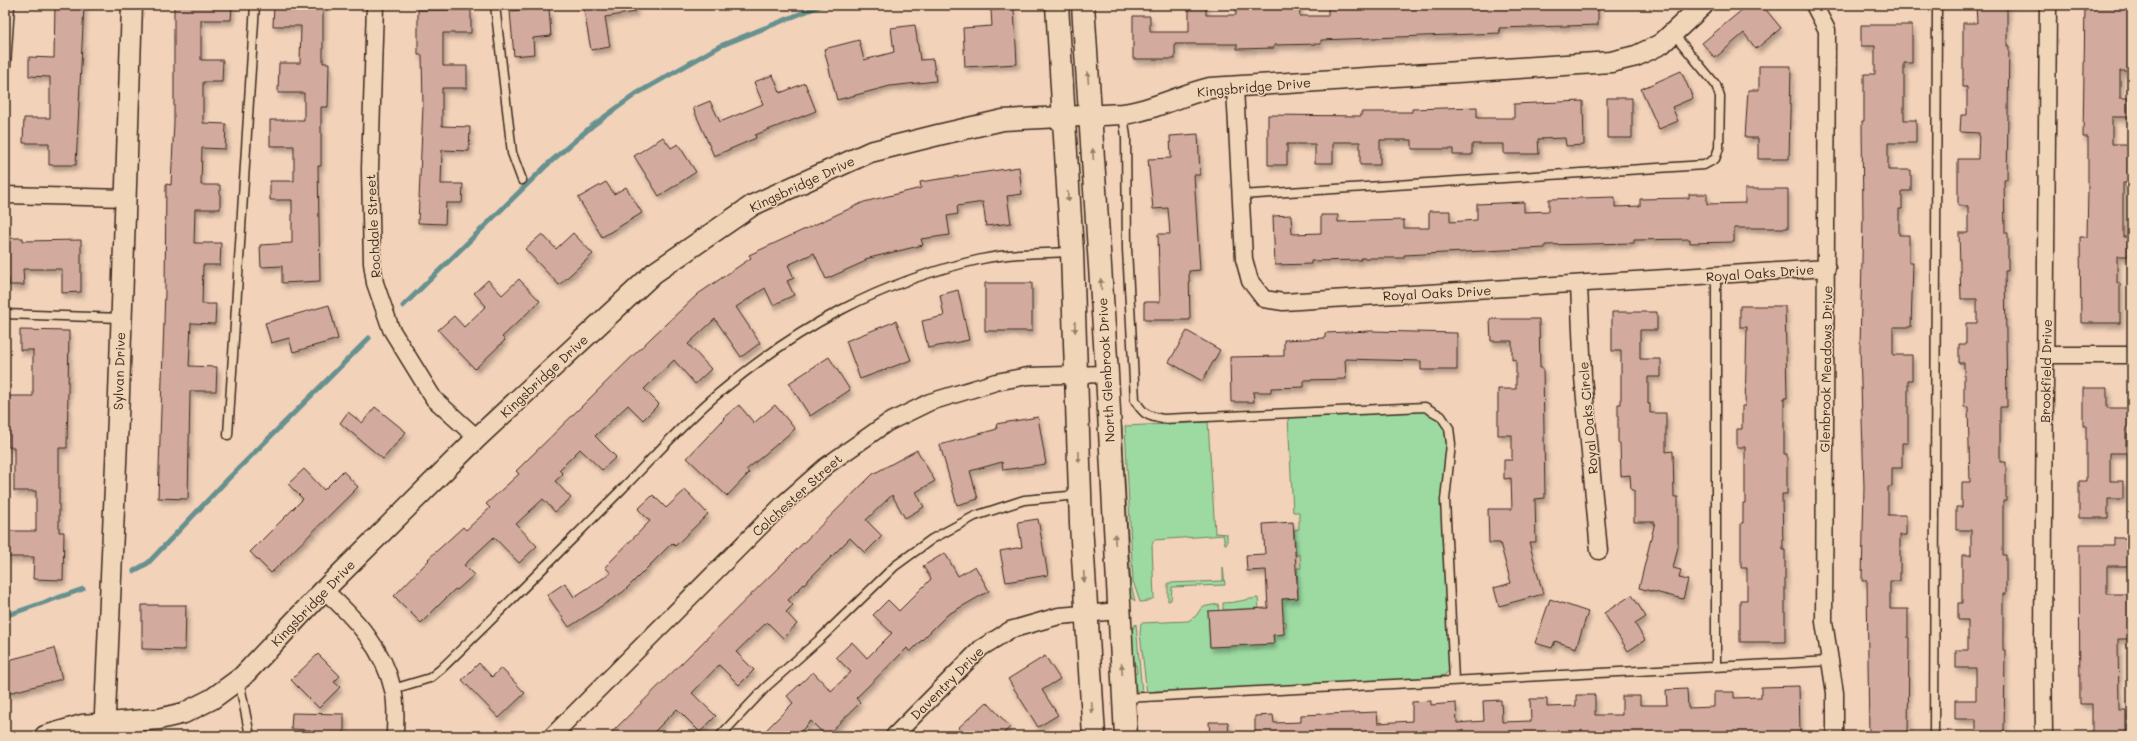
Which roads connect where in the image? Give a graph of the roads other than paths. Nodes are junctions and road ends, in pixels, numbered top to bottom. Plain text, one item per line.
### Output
1 (10, 5) edge
2 (132, 5) edge
3 (255, 5) edge
4 (375, 5) edge
5 (495, 5) edge
6 (1057, 5) edge
7 (1083, 5) edge
8 (1703, 5) edge
9 (1814, 5) edge
10 (1937, 5) edge
11 (2048, 5) edge
12 (1673, 33) junction
13 (5, 81) edge
14 (1235, 88) junction
15 (1123, 114) junction
16 (1090, 115) junction
17 (1063, 116) junction
18 (522, 180) dead end
19 (5, 195) edge
20 (1241, 195) junction
21 (125, 198) junction
22 (1072, 252) junction
23 (1827, 268) junction
24 (1716, 276) junction
25 (1579, 285) junction
26 (5, 314) edge
27 (121, 318) junction
28 (2046, 355) junction
29 (2132, 355) edge
30 (1107, 374) junction
31 (1077, 375) junction
32 (228, 435) dead end
33 (477, 438) junction
34 (1080, 495) junction
35 (1599, 551) dead end
36 (324, 590) junction
37 (1119, 611) junction
38 (1086, 613) junction
39 (1830, 660) junction
40 (1716, 667) junction
41 (239, 679) junction
42 (1454, 680) junction
43 (393, 689) junction
44 (1124, 698) junction
45 (104, 730) edge
46 (45, 736) edge
47 (250, 736) edge
48 (395, 736) edge
49 (552, 736) edge
50 (720, 736) edge
51 (894, 736) edge
52 (1094, 736) edge
53 (1126, 736) edge
54 (1835, 736) edge
55 (1934, 736) edge
56 (2044, 736) edge

1 - 13 lane
2 - 21 street, Sylvan Drive
3 - 32 lane
4 - 33 street, Rochdale Street
5 - 18 lane
6 - 17 main road
16 -> 7 main road, North Glenbrook Drive
8 - 12 street, Kingsbridge Drive
9 - 23 street, Glenbrook Meadows Drive
10 - 55 lane
11 - 28 street, Brookfield Drive
12 - 14 street, Kingsbridge Drive
12 - 20 lane
14 - 15 street, Kingsbridge Drive
14 - 20 street, Royal Oaks Drive
15 - 16 street, Kingsbridge Drive
15 - 42 lane
16 - 17 street, Kingsbridge Drive
30 -> 16 main road, North Glenbrook Drive
17 -> 22 main road
17 - 33 street, Kingsbridge Drive
19 - 21 street
20 - 25 street, Royal Oaks Drive
21 - 27 street, Sylvan Drive
22 -> 31 main road
22 - 43 lane
23 - 24 street, Royal Oaks Drive
23 - 39 street, Glenbrook Meadows Drive
24 - 25 street, Royal Oaks Drive
24 - 40 lane
25 - 35 street, Royal Oaks Circle
26 - 27 lane
27 - 45 street, Sylvan Drive
28 - 29 street
28 - 56 street, Brookfield Drive
30 - 31 street, Colchester Street
37 -> 30 main road, North Glenbrook Drive
31 -> 34 main road
31 - 49 street, Colchester Street
33 - 36 street, Kingsbridge Drive
34 -> 38 main road
34 - 50 lane
36 - 41 street, Kingsbridge Drive
36 - 43 street
37 - 38 street, Daventry Drive
44 -> 37 main road, North Glenbrook Drive
38 - 51 street, Daventry Drive
38 -> 52 main road
39 - 40 lane
39 - 54 street, Glenbrook Meadows Drive
40 - 42 lane
41 - 45 street, Kingsbridge Drive
41 - 47 lane
42 - 44 lane
43 - 48 street
44 - 53 main road, North Glenbrook Drive
45 - 46 street, Kingsbridge Drive

